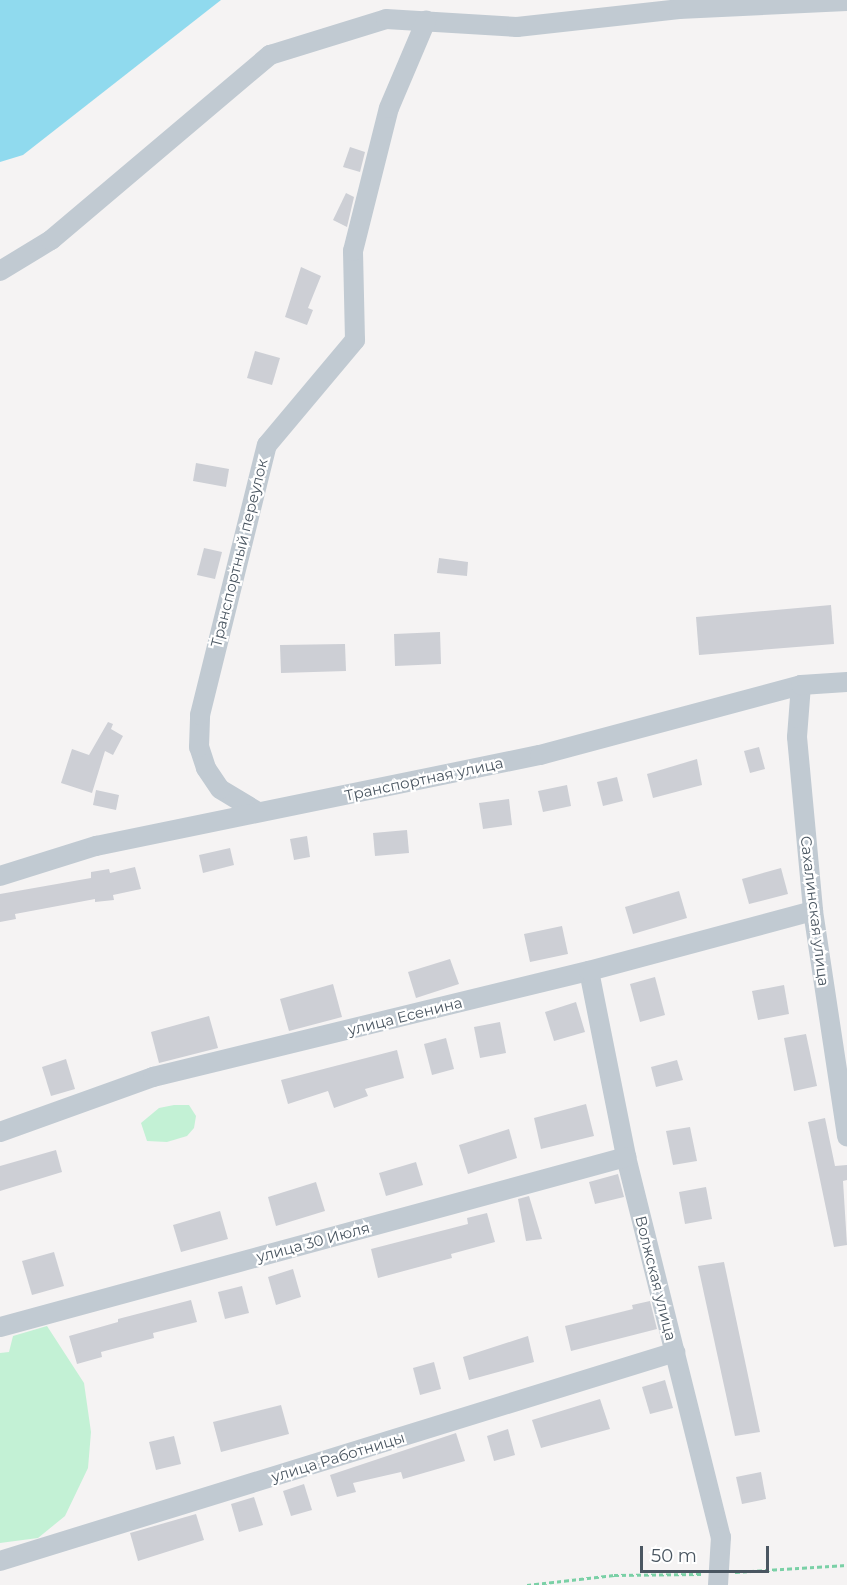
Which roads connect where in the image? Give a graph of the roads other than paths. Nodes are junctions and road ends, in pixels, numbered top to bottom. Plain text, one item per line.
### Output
1 (847, 1) edge
2 (426, 21) junction
3 (0, 270) edge
4 (847, 682) edge
5 (801, 685) junction
6 (258, 812) junction
7 (0, 876) edge
8 (813, 911) junction
9 (589, 971) junction
10 (0, 1132) edge
11 (847, 1136) edge
12 (626, 1157) junction
13 (0, 1327) edge
14 (675, 1352) junction
15 (0, 1561) edge
16 (718, 1579) edge

1 - 2 street
2 - 3 street
2 - 6 street, Транспортный переулок
4 - 5 street, Транспортная улица
5 - 6 street, Транспортная улица
5 - 8 street, Сахалинская улица
6 - 7 street, Транспортная улица
8 - 9 street, улица Есенина
8 - 11 street, Сахалинская улица
9 - 10 street, улица Есенина
9 - 12 street, Волжская улица
12 - 13 street, улица 30 Июля
12 - 14 street, Волжская улица
14 - 15 street, улица Работницы
14 - 16 street, Волжская улица

